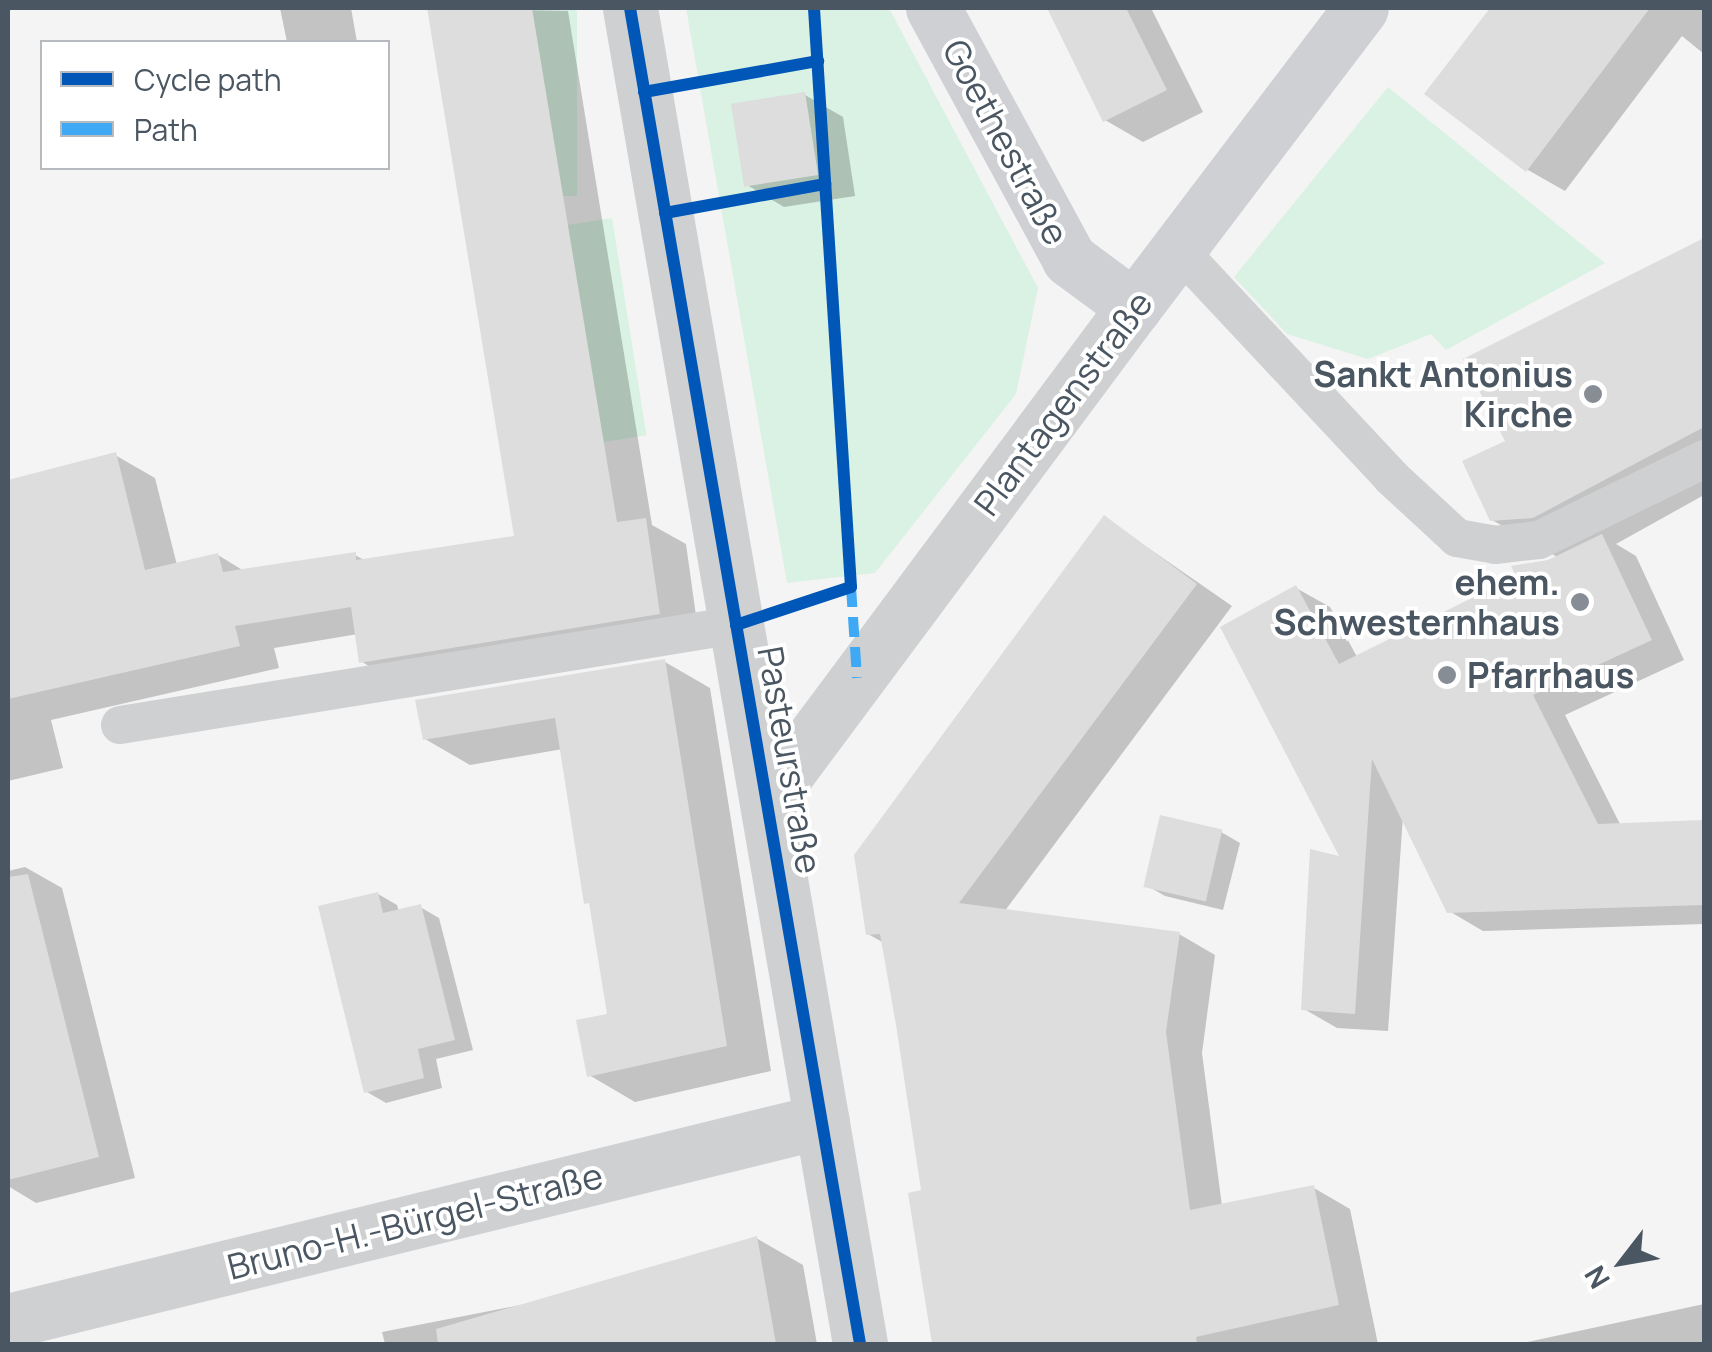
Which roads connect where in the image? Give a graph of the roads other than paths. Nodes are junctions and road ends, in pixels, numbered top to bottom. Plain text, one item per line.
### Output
1 (630, 8) edge
2 (933, 8) edge
3 (1361, 8) edge
4 (1178, 249) junction
5 (1134, 307) junction
6 (1704, 459) edge
7 (736, 625) junction
8 (120, 725) dead end
9 (766, 800) junction
10 (822, 1121) junction
11 (8, 1320) edge
12 (860, 1344) edge

1 - 7 street, Pasteurstraße
2 - 5 street, Goethestraße
3 - 4 street, Plantagenstraße
4 - 5 street, Plantagenstraße
4 - 6 lane
5 - 9 street, Plantagenstraße
7 - 8 lane, Pasteurstraße
7 - 9 street, Pasteurstraße
9 - 10 street, Pasteurstraße
10 - 11 street, Bruno-H.-Bürgel-Straße
10 - 12 street, Pasteurstraße

